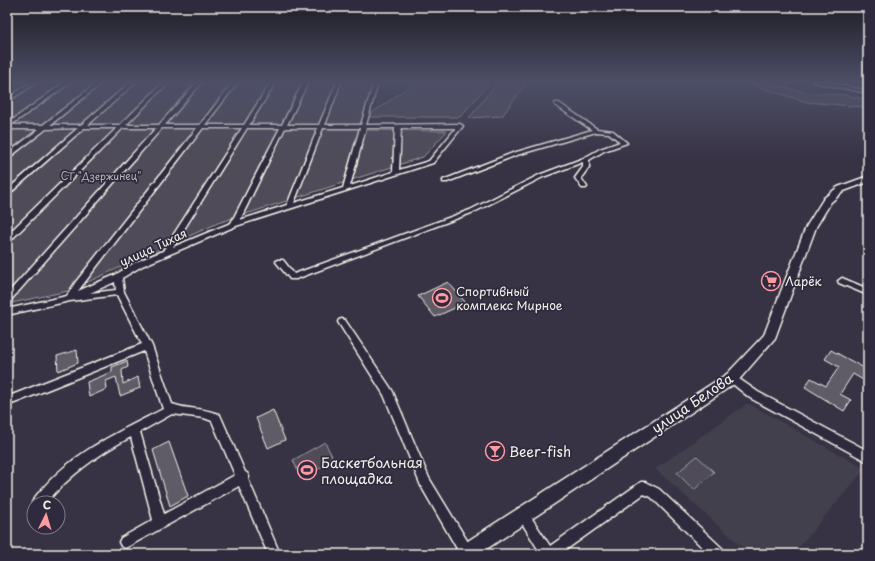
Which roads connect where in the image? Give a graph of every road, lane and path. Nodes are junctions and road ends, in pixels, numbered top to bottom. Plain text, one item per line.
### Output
1 (33, 108) edge
2 (68, 108) edge
3 (104, 108) edge
4 (140, 108) edge
5 (177, 108) edge
6 (216, 108) edge
7 (257, 108) edge
8 (293, 108) edge
9 (329, 108) edge
10 (368, 108) edge
11 (563, 108) edge
12 (7, 127) edge
13 (44, 127) junction
14 (83, 127) junction
15 (120, 127) junction
16 (160, 127) junction
17 (201, 127) junction
18 (398, 127) junction
19 (244, 128) junction
20 (283, 128) junction
21 (322, 128) junction
22 (362, 128) junction
23 (596, 130) junction
24 (7, 157) edge
25 (586, 159) junction
26 (396, 172) junction
27 (868, 179) edge
28 (445, 181) dead end
29 (584, 187) dead end
30 (346, 188) junction
31 (7, 193) edge
32 (290, 205) junction
33 (234, 224) junction
34 (7, 239) edge
35 (166, 252) junction
36 (280, 262) dead end
37 (118, 277) junction
38 (842, 281) dead end
39 (120, 292) junction
40 (868, 292) edge
41 (70, 298) junction
42 (7, 299) edge
43 (7, 312) edge
44 (342, 322) dead end
45 (147, 346) junction
46 (732, 378) junction
47 (7, 402) edge
48 (172, 409) junction
49 (134, 430) junction
50 (868, 457) edge
51 (242, 477) junction
52 (46, 495) edge
53 (523, 516) junction
54 (160, 523) junction
55 (126, 542) dead end
56 (464, 553) edge
57 (274, 554) edge
58 (549, 554) edge
59 (718, 554) edge

1 - 12 street
2 - 13 street
3 - 14 street
4 - 15 street
5 - 16 street
6 - 17 street
7 - 19 street
8 - 20 street
9 - 21 street
10 - 22 street
11 - 23 street
12 - 13 street
13 - 14 street
13 - 24 street
14 - 15 street
14 - 31 street
15 - 16 street
15 - 34 street
16 - 17 street
16 - 42 street
17 - 19 street
17 - 41 street
18 - 22 street
18 - 26 street
18 - 26 street, улица Тихая
19 - 20 street
19 - 35 street
20 - 21 street
20 - 33 street
21 - 22 street
21 - 32 street
22 - 30 street
23 - 25 street
23 - 28 street
25 - 29 street
25 - 36 street
26 - 30 street, улица Тихая
27 - 46 main road, улица Белова
30 - 32 street, улица Тихая
32 - 33 street, улица Тихая
33 - 35 street, улица Тихая
35 - 37 street, улица Тихая
37 - 39 street, улица Тихая
37 - 41 street
38 - 40 street
39 - 41 street
39 - 45 street, улица Тихая
41 - 43 street
44 - 56 street
45 - 47 street
45 - 48 street, улица Тихая
46 - 50 street
46 - 53 main road, улица Белова
48 - 49 street
48 - 51 street
49 - 52 street
49 - 54 street
51 - 54 street
51 - 57 street
53 - 56 main road, улица Белова
53 - 58 street
54 - 55 street
58 - 59 street

